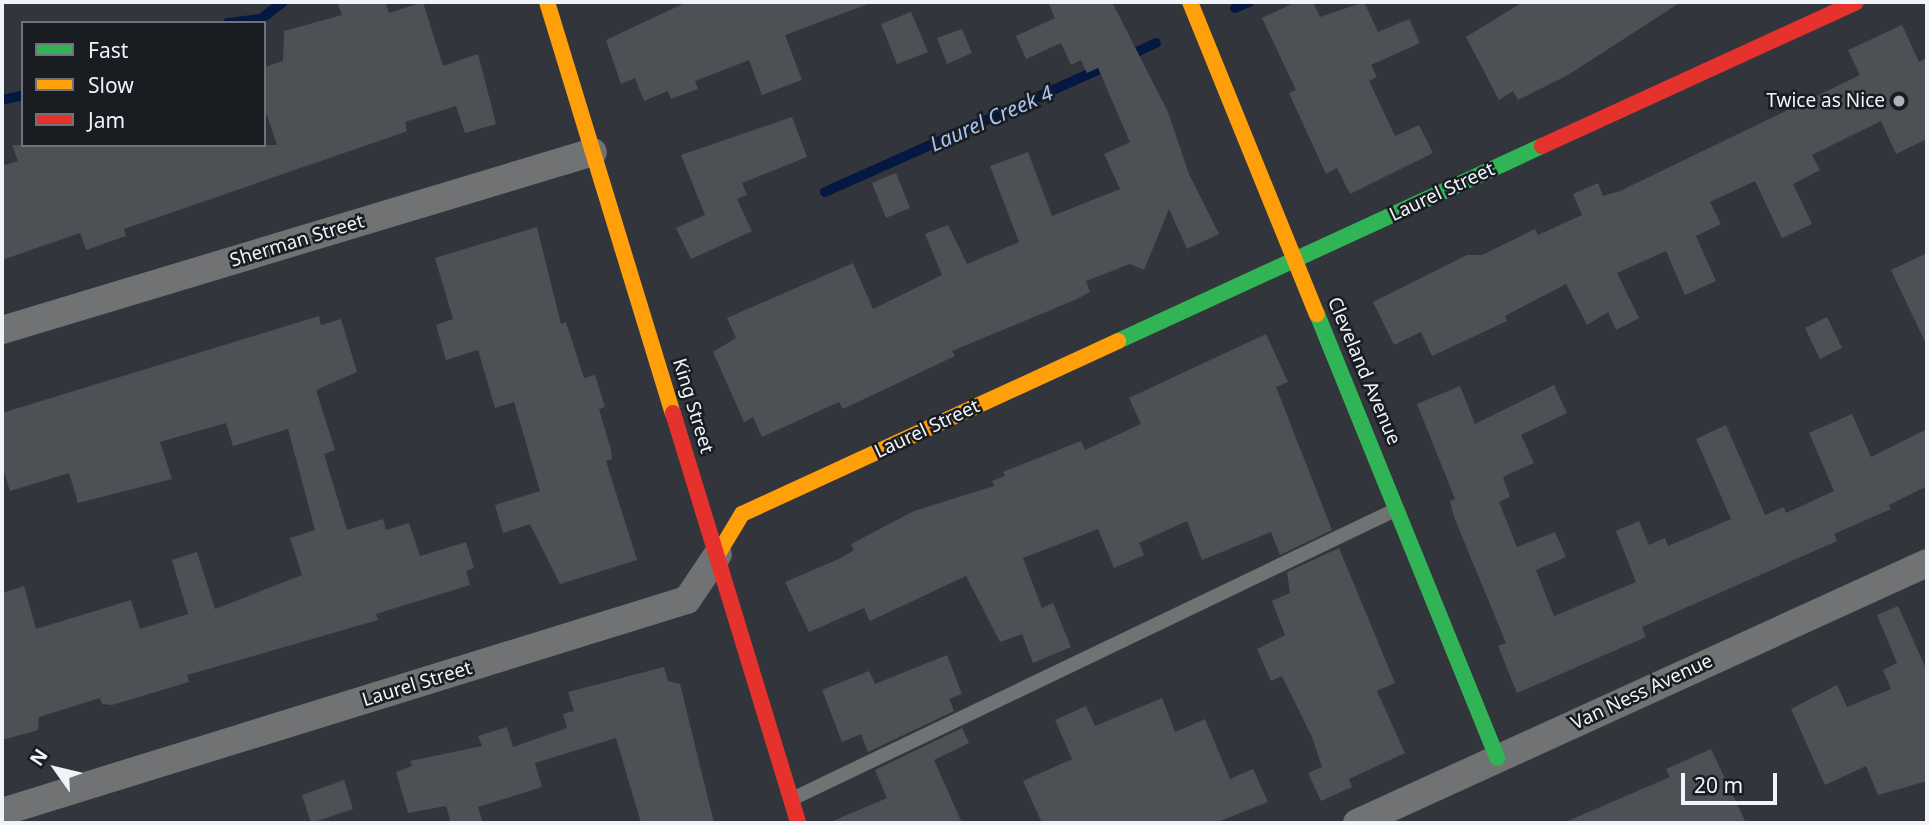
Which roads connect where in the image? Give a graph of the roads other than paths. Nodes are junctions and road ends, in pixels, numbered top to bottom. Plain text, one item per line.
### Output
1 (547, 2) edge
2 (1190, 2) edge
3 (1856, 2) edge
4 (593, 152) junction
5 (1293, 260) junction
6 (2, 330) edge
7 (1400, 508) junction
8 (718, 554) junction
9 (1927, 562) edge
10 (1497, 758) junction
11 (790, 799) junction
12 (2, 813) edge
13 (798, 823) edge
14 (1357, 823) edge

1 - 4 street, King Street
2 - 5 street, Cleveland Avenue
3 - 5 street, Laurel Street
4 - 6 street, Sherman Street
4 - 8 street, King Street
5 - 7 street, Cleveland Avenue
5 - 8 street, Laurel Street
7 - 10 street, Cleveland Avenue
7 - 11 lane
8 - 11 street, King Street
8 - 12 street, Laurel Street
9 - 10 street, Van Ness Avenue
10 - 14 street, Van Ness Avenue
11 - 13 street, King Street

